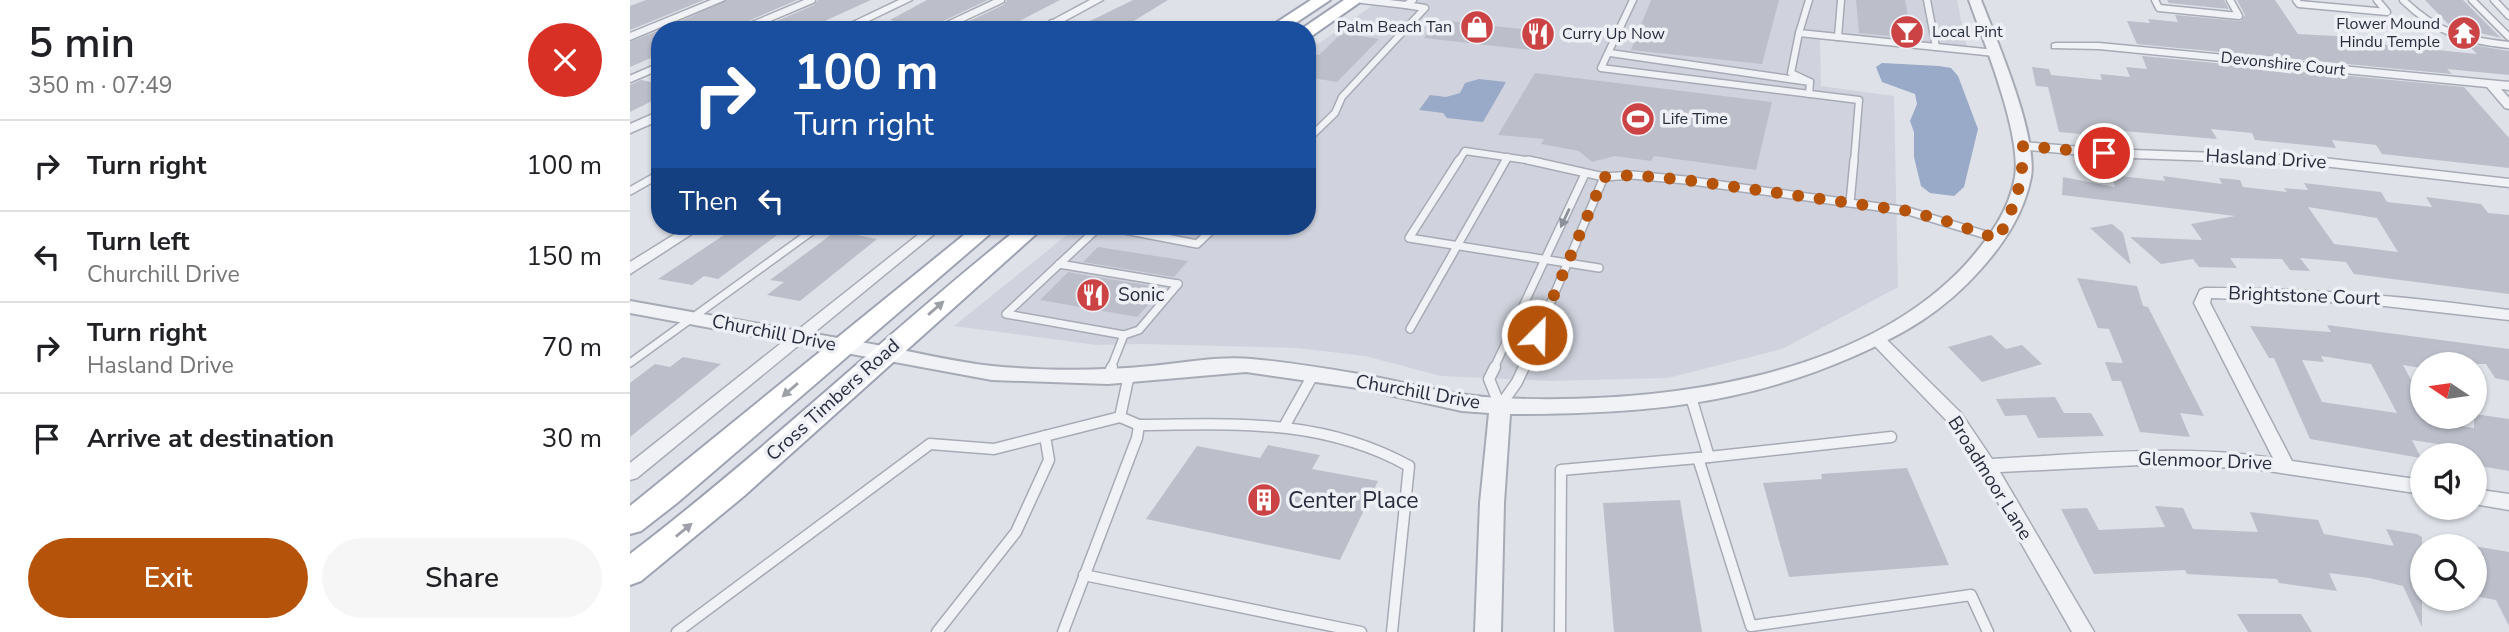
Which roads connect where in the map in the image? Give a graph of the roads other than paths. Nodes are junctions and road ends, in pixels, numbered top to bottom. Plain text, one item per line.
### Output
1 (720, 0) edge
2 (812, 0) edge
3 (907, 0) edge
4 (1001, 0) edge
5 (1098, 0) edge
6 (1322, 0) edge
7 (1355, 0) edge
8 (1362, 0) edge
9 (1413, 0) edge
10 (1633, 0) edge
11 (1809, 0) edge
12 (1841, 0) edge
13 (1927, 0) edge
14 (1975, 0) edge
15 (2155, 0) edge
16 (2230, 0) edge
17 (2296, 0) edge
18 (2377, 0) edge
19 (2403, 0) edge
20 (2472, 0) edge
21 (2494, 0) edge
22 (1406, 5) junction
23 (2509, 16) edge
24 (669, 21) edge
25 (762, 21) edge
26 (861, 21) edge
27 (956, 21) edge
28 (1056, 21) edge
29 (1288, 21) edge
30 (1316, 25) edge
31 (651, 28) edge
32 (1799, 33) junction
33 (630, 37) edge
34 (1838, 37) junction
35 (2509, 37) edge
36 (2509, 45) edge
37 (2056, 46) dead end
38 (1936, 47) junction
39 (1609, 53) junction
40 (1994, 53) junction
41 (651, 70) edge
42 (630, 79) edge
43 (1810, 82) junction
44 (2490, 84) junction
45 (2509, 86) edge
46 (1809, 94) junction
47 (2509, 105) edge
48 (651, 120) edge
49 (630, 130) edge
50 (1316, 131) edge
51 (2023, 146) junction
52 (1508, 157) junction
53 (1585, 174) junction
54 (1604, 177) junction
55 (651, 179) edge
56 (2509, 183) edge
57 (630, 191) edge
58 (1850, 203) junction
59 (683, 235) edge
60 (806, 235) edge
61 (926, 235) edge
62 (977, 235) edge
63 (1024, 235) edge
64 (1092, 235) edge
65 (1150, 235) edge
66 (1206, 235) edge
67 (1998, 239) junction
68 (1458, 246) junction
69 (1544, 261) junction
70 (1059, 264) junction
71 (1567, 264) junction
72 (1599, 268) dead end
73 (630, 269) edge
74 (630, 307) edge
75 (2509, 315) edge
76 (690, 317) junction
77 (1410, 329) dead end
78 (1124, 335) junction
79 (796, 337) junction
80 (1876, 339) junction
81 (842, 346) junction
82 (885, 354) junction
83 (630, 363) edge
84 (1129, 374) junction
85 (1313, 375) junction
86 (1108, 376) junction
87 (1691, 397) junction
88 (1500, 406) junction
89 (1120, 417) junction
90 (1139, 425) junction
91 (1286, 425) junction
92 (1045, 436) junction
93 (1891, 437) dead end
94 (1704, 458) junction
95 (2285, 464) junction
96 (1987, 466) junction
97 (630, 473) edge
98 (2410, 485) edge
99 (2487, 498) edge
100 (2509, 502) edge
101 (630, 522) edge
102 (630, 572) edge
103 (1084, 575) junction
104 (1752, 629) edge
105 (677, 632) edge
106 (937, 632) edge
107 (1063, 632) edge
108 (1361, 632) edge
109 (1392, 632) edge
110 (1488, 632) edge
111 (1560, 632) edge
112 (1988, 632) edge
113 (2083, 632) edge

1 - 24 street
2 - 25 lane
3 - 26 street
4 - 27 lane
5 - 28 street
6 - 29 main road
7 - 30 main road
8 - 22 lane
9 - 22 lane
10 - 39 lane
11 - 32 lane
12 - 34 lane
13 - 38 lane
14 - 40 street, Churchill Drive
15 - 16 lane
17 - 18 lane
19 - 36 lane
20 - 35 lane
21 - 23 lane
22 - 50 lane
31 - 33 street
32 - 34 lane
32 - 43 lane
34 - 38 lane
37 - 44 street, Devonshire Court
38 - 40 lane
39 - 43 lane
39 - 46 lane
40 - 51 street, Churchill Drive
41 - 42 lane
43 - 46 lane
44 - 45 street, Devonshire Court
44 - 47 street
46 - 58 lane
48 - 49 street
51 - 56 street, Hasland Drive
51 - 67 street, Churchill Drive
52 - 53 lane
52 - 68 lane
52 - 68 lane
53 - 54 lane
53 -> 69 lane
54 - 58 lane
54 - 71 lane
55 - 57 lane
58 - 67 lane
59 - 73 street
60 - 76 lane
61 - 79 street
62 - 81 main road, Cross Timbers Road
82 -> 63 main road, Cross Timbers Road
64 - 70 lane
65 - 66 lane
67 - 80 street, Churchill Drive
68 - 69 lane
68 - 77 lane
69 - 71 lane
69 - 88 lane
70 - 78 lane
70 - 78 lane
71 - 72 lane
71 - 88 lane
74 - 76 street, Churchill Drive
75 - 95 street, Brightstone Court
76 - 79 street, Churchill Drive
76 - 83 lane
78 - 86 lane
79 - 81 street, Churchill Drive
79 - 97 street
80 - 87 street, Churchill Drive
80 - 96 street, Broadmoor Lane
81 - 82 street, Churchill Drive
81 -> 101 main road, Cross Timbers Road
82 - 86 street, Churchill Drive
102 -> 82 main road, Cross Timbers Road
84 - 85 street, Churchill Drive
84 - 86 street, Churchill Drive
84 - 89 lane
85 - 88 street, Churchill Drive
85 - 91 lane
87 - 88 street, Churchill Drive
87 - 94 lane
88 - 110 street
89 - 90 lane
89 - 92 lane
90 - 91 lane
90 - 103 lane
91 - 109 lane
92 - 105 lane
92 - 106 lane
93 - 94 lane
94 - 104 lane
94 - 111 lane
95 - 96 street, Glenmoor Drive
95 - 98 street, Glenmoor Drive
96 - 113 street, Broadmoor Lane
99 - 100 street
103 - 107 lane
103 - 108 lane
104 - 112 lane

